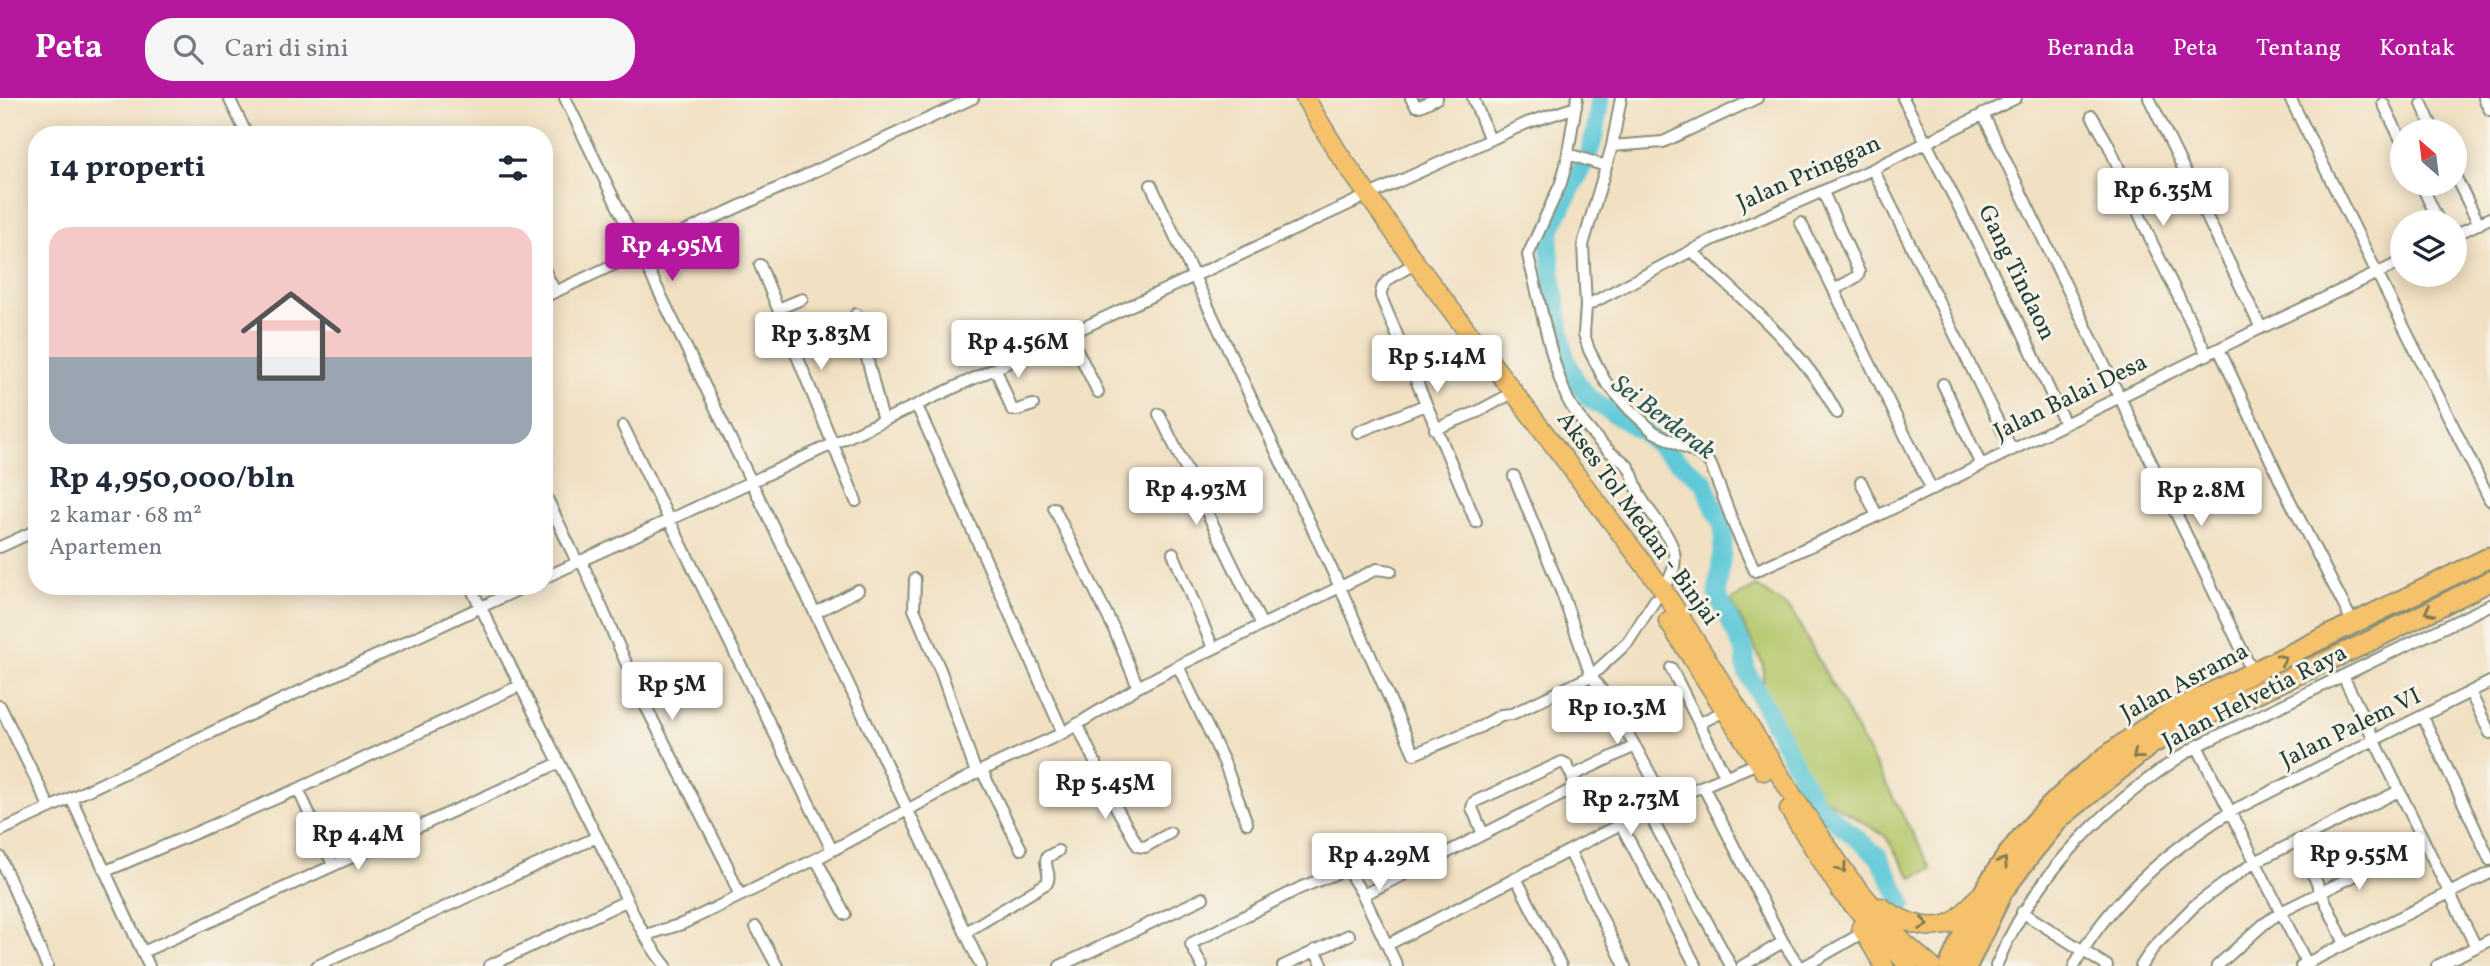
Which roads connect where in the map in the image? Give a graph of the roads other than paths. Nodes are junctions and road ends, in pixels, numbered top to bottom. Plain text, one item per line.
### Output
1 (229, 98) edge
2 (565, 98) edge
3 (973, 98) edge
4 (1411, 98) edge
5 (1437, 98) edge
6 (1473, 98) edge
7 (1621, 98) edge
8 (1757, 98) edge
9 (1903, 98) edge
10 (2016, 98) edge
11 (2149, 98) edge
12 (2290, 98) edge
13 (2484, 98) edge
14 (1744, 101) edge
15 (1576, 103) edge
16 (2383, 103) dead end
17 (1302, 104) edge
18 (2421, 104) dead end
19 (2490, 110) edge
20 (1983, 114) junction
21 (2092, 116) dead end
22 (2391, 119) edge
23 (2428, 119) edge
24 (243, 126) edge
25 (1490, 140) junction
26 (1927, 142) junction
27 (1612, 146) junction
28 (1571, 155) junction
29 (1603, 165) junction
30 (1873, 169) junction
31 (1151, 185) dead end
32 (1823, 192) junction
33 (2465, 196) edge
34 (1363, 198) junction
35 (2490, 218) edge
36 (1801, 223) dead end
37 (2479, 224) junction
38 (2467, 230) edge
39 (1692, 251) junction
40 (640, 252) junction
41 (760, 265) dead end
42 (1407, 268) junction
43 (2390, 268) edge
44 (2377, 274) junction
45 (1193, 277) junction
46 (1834, 290) junction
47 (553, 294) edge
48 (802, 299) dead end
49 (1587, 306) junction
50 (778, 309) junction
51 (856, 314) dead end
52 (2261, 328) junction
53 (1460, 329) junction
54 (1069, 334) junction
55 (2219, 349) junction
56 (2207, 355) junction
57 (996, 369) junction
58 (1943, 384) dead end
59 (1098, 392) dead end
60 (1506, 397) junction
61 (2120, 398) junction
62 (1033, 405) dead end
63 (1425, 405) junction
64 (917, 406) junction
65 (1837, 413) dead end
66 (1159, 414) dead end
67 (883, 421) junction
68 (2066, 424) junction
69 (623, 426) dead end
70 (1435, 429) junction
71 (1358, 432) dead end
72 (833, 442) junction
73 (2012, 450) junction
74 (1981, 465) junction
75 (1514, 477) dead end
76 (750, 482) junction
77 (1861, 482) dead end
78 (1932, 490) junction
79 (2490, 500) edge
80 (856, 501) dead end
81 (1055, 508) dead end
82 (553, 510) edge
83 (1877, 516) junction
84 (670, 519) junction
85 (1476, 522) dead end
86 (28, 534) edge
87 (0, 547) edge
88 (1173, 552) dead end
89 (2490, 557) edge
90 (579, 561) junction
91 (1391, 571) dead end
92 (553, 574) edge
93 (915, 579) dead end
94 (2489, 586) edge
95 (1341, 589) junction
96 (858, 590) dead end
97 (1658, 594) junction
98 (474, 595) edge
99 (508, 595) edge
100 (2490, 606) edge
101 (481, 608) junction
102 (815, 613) junction
103 (2353, 622) junction
104 (1262, 625) junction
105 (1213, 648) junction
106 (1178, 666) junction
107 (1671, 668) dead end
108 (2253, 673) junction
109 (1591, 676) junction
110 (2343, 676) junction
111 (2490, 682) edge
112 (521, 685) junction
113 (1139, 687) junction
114 (2470, 692) junction
115 (0, 706) edge
116 (1730, 708) junction
117 (2423, 717) junction
118 (1700, 723) junction
119 (1077, 724) junction
120 (1063, 733) junction
121 (2490, 733) edge
122 (2376, 740) junction
123 (1635, 746) junction
124 (2197, 746) junction
125 (559, 763) junction
126 (1758, 763) junction
127 (979, 772) junction
128 (1725, 775) junction
129 (1572, 776) junction
130 (1703, 786) junction
131 (298, 789) junction
132 (2399, 791) junction
133 (71, 798) junction
134 (1665, 801) junction
135 (50, 808) junction
136 (1647, 810) junction
137 (908, 811) junction
138 (2230, 812) junction
139 (1247, 823) dead end
140 (1621, 825) junction
141 (0, 831) edge
142 (1170, 834) dead end
143 (1483, 834) junction
144 (597, 837) junction
145 (2298, 842) junction
146 (2423, 842) junction
147 (1021, 849) dead end
148 (832, 850) junction
149 (1058, 851) dead end
150 (1570, 852) junction
151 (0, 857) edge
152 (816, 859) junction
153 (2490, 860) edge
154 (2255, 862) junction
155 (333, 866) junction
156 (106, 871) junction
157 (2490, 873) edge
158 (1516, 878) junction
159 (1986, 888) junction
160 (1842, 893) junction
161 (739, 894) junction
162 (2321, 894) junction
163 (2450, 894) junction
164 (1363, 895) junction
165 (1863, 895) junction
166 (1203, 898) dead end
167 (626, 901) junction
168 (2022, 912) junction
169 (2281, 912) junction
170 (845, 914) dead end
171 (756, 927) dead end
172 (966, 932) junction
173 (1864, 932) junction
174 (1349, 934) dead end
175 (646, 935) junction
176 (2490, 940) edge
177 (1783, 942) junction
178 (2344, 944) junction
179 (1387, 945) junction
180 (2476, 947) junction
181 (1315, 950) junction
182 (2082, 950) junction
183 (143, 952) junction
184 (2305, 965) edge
185 (47, 966) edge
186 (149, 966) edge
187 (317, 966) edge
188 (489, 966) edge
189 (666, 966) edge
190 (777, 966) edge
191 (981, 966) edge
192 (1060, 966) edge
193 (1202, 966) edge
194 (1283, 966) edge
195 (1323, 966) edge
196 (1397, 966) edge
197 (1561, 966) edge
198 (1625, 966) edge
199 (1696, 966) edge
200 (1731, 966) edge
201 (1742, 966) edge
202 (1799, 966) edge
203 (1805, 966) edge
204 (1884, 966) edge
205 (1909, 966) edge
206 (1931, 966) edge
207 (1949, 966) edge
208 (1966, 966) edge
209 (1996, 966) edge
210 (2074, 966) edge
211 (2107, 966) edge
212 (2141, 966) edge
213 (2217, 966) edge
214 (2437, 966) edge

1 - 24 street
2 - 40 street
3 - 40 street
4 - 5 street
6 - 25 street
7 - 27 street
8 - 14 street
9 - 26 street, Gang Tindaon
10 - 20 street, Jalan Pringgan
11 - 52 street
12 - 44 street
13 - 19 street
14 - 27 street
15 - 25 street
15 - 28 street
16 - 22 street
17 - 34 main road, Akses Tol Medan - Binjai
18 - 23 street
20 - 26 street, Jalan Pringgan
20 - 61 street
21 - 56 street
25 - 34 street
26 - 30 street, Jalan Pringgan
26 - 68 street, Gang Tindaon
27 - 29 street
28 - 29 street
28 - 97 street
29 - 49 street
30 - 32 street, Jalan Pringgan
30 - 73 street
31 - 45 street
32 - 39 street, Jalan Pringgan
32 - 46 street
33 - 37 street
34 - 42 main road, Akses Tol Medan - Binjai
34 - 45 street
34 - 53 main road, Akses Tol Medan - Binjai
35 - 37 street
36 - 46 street
37 - 38 street
39 - 49 street, Jalan Pringgan
39 - 65 street
40 - 47 street
40 - 76 street
41 - 50 street
42 - 53 main road, Akses Tol Medan - Binjai
42 - 63 street
43 - 44 street, Jalan Balai Desa
44 - 52 street, Jalan Balai Desa
44 - 79 street
45 - 54 street
45 - 95 street
46 - 78 street
48 - 50 street
49 - 83 street, Jalan Balai Desa
50 - 72 street
51 - 67 street
52 - 55 street, Jalan Balai Desa
53 - 60 main road, Akses Tol Medan - Binjai
53 - 97 main road, Akses Tol Medan - Binjai
54 - 57 street
54 - 59 street
55 - 56 street, Jalan Balai Desa
55 - 103 street
56 - 61 street, Jalan Balai Desa
57 - 62 street
57 - 64 street
58 - 74 street
60 - 70 street
60 - 97 main road, Akses Tol Medan - Binjai
61 - 68 street, Jalan Balai Desa
61 - 108 street
63 - 70 street
63 - 71 street
64 - 67 street
64 - 120 street
66 - 104 street
67 - 72 street
68 - 73 street, Jalan Balai Desa
69 - 84 street
70 - 85 street
72 - 76 street
72 - 80 street
73 - 74 street, Jalan Balai Desa
74 - 78 street, Jalan Balai Desa
75 - 109 street
76 - 84 street
76 - 102 street
77 - 83 street
78 - 83 street, Jalan Balai Desa
81 - 113 street
82 - 90 street
84 - 90 street
84 - 148 street
86 - 87 street
88 - 105 street
89 - 103 highway, Jalan Asrama
90 - 92 street
90 - 161 street
91 - 95 street
93 - 127 street
94 -> 208 highway, Jalan Asrama
95 - 104 street
95 - 109 street
96 - 102 street
97 - 109 street
97 - 116 main road, Akses Tol Medan - Binjai
98 - 101 street
99 - 101 street
100 - 110 street, Jalan Helvetia Raya
101 - 112 street
101 - 133 street
102 - 137 street
108 -> 103 highway, Jalan Asrama
104 - 105 street
105 - 106 street
106 - 113 street
106 - 139 street
107 - 118 street
159 -> 108 highway, Jalan Asrama
109 - 123 street
110 - 122 street
110 - 124 street, Jalan Helvetia Raya
111 - 114 street, Jalan Palem VI
112 - 125 street
112 - 131 street
113 - 119 street
114 - 117 street, Jalan Palem VI
114 - 121 street
115 - 135 street
116 - 118 street
116 - 126 main road, Akses Tol Medan - Binjai
116 -> 165 main road, Akses Tol Medan - Binjai
117 - 122 street, Jalan Palem VI
117 - 153 street
118 - 128 street
119 - 120 street
119 - 142 street
120 - 127 street
122 - 132 street
122 - 138 street, Jalan Palem VI
123 - 129 street
123 - 134 street
124 - 138 street
124 - 168 street, Jalan Helvetia Raya
125 - 144 street
125 - 155 street
126 - 128 street
126 - 160 main road, Akses Tol Medan - Binjai
127 - 137 street
127 - 147 street
128 - 130 street
129 - 143 street
129 - 143 street
130 - 134 street
130 - 177 street
131 - 155 street
131 - 156 street
132 - 145 street
132 - 146 street
133 - 135 street
133 - 156 street
134 - 136 street
135 - 141 street
136 - 140 street
136 - 200 street
137 - 148 street
137 - 172 street
138 - 154 street
138 - 182 street, Jalan Palem VI
140 - 150 street
140 - 199 street
143 - 164 street
144 - 167 street
144 - 187 street
145 - 154 street
145 - 162 street
146 - 162 street
146 - 163 street
148 - 152 street
149 - 172 street
150 - 158 street
150 - 198 street
151 - 185 street
152 - 161 street
152 - 170 street
154 - 169 street
154 - 212 street
155 - 183 street
156 - 183 street
157 - 163 street
158 - 179 street
158 - 197 street
165 -> 159 main road
159 - 207 highway, Jalan Asrama
160 - 173 main road
160 - 205 main road, Akses Tol Medan - Binjai
161 - 175 street
162 - 169 street
162 - 178 street
163 - 178 street
163 - 180 street
164 - 179 street
164 - 193 street
165 - 206 main road, Akses Tol Medan - Binjai
166 - 192 street
167 - 175 street
167 - 188 street
168 - 182 street
168 - 209 street, Jalan Helvetia Raya
169 - 184 street
169 - 213 street
171 - 190 street
172 - 191 street
173 - 203 street
173 - 204 main road
174 - 181 street
175 - 189 street
176 - 180 street
177 - 201 street
177 - 202 street
178 - 184 street
179 - 196 street
180 - 214 street
181 - 194 street
181 - 195 street
182 - 210 street, Jalan Palem VI
182 - 211 street
183 - 186 street

